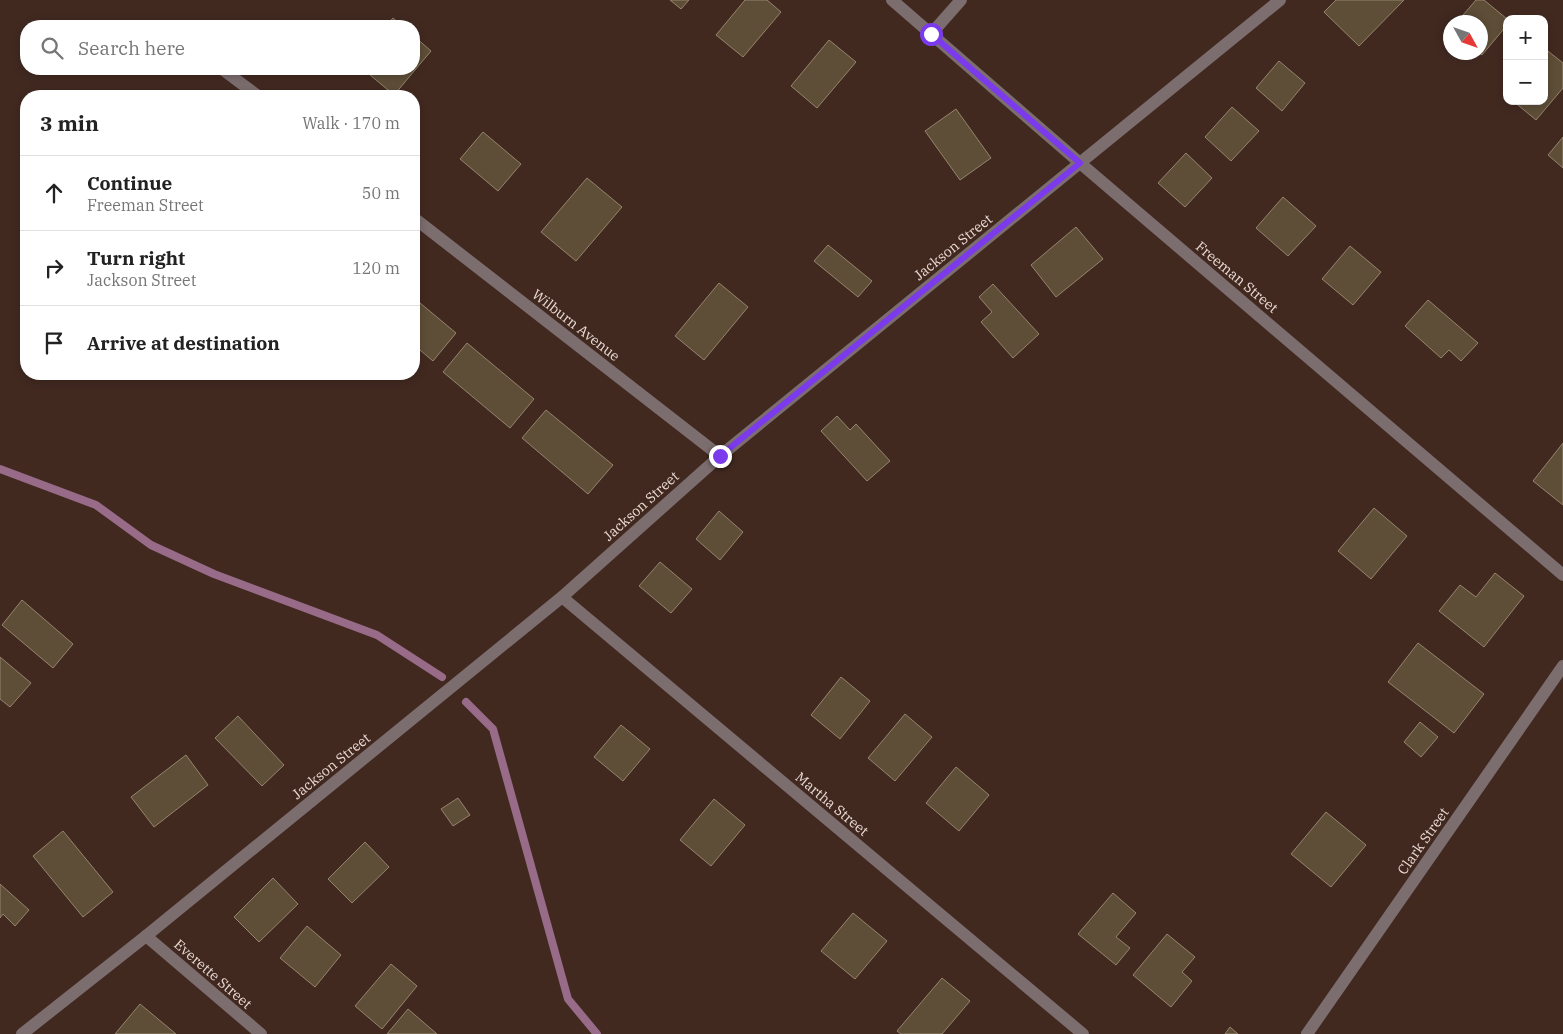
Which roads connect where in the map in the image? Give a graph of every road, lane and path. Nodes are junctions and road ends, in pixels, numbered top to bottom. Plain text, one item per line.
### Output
1 (892, 0) edge
2 (961, 0) edge
3 (1280, 0) edge
4 (931, 34) junction
5 (230, 75) edge
6 (250, 90) edge
7 (1080, 163) junction
8 (420, 223) edge
9 (720, 456) junction
10 (1563, 575) edge
11 (562, 597) junction
12 (1563, 666) edge
13 (146, 936) junction
14 (22, 1034) edge
15 (261, 1034) edge
16 (1083, 1034) edge
17 (1307, 1034) edge

1 - 4 street, Freeman Street
2 - 4 street
3 - 7 street, Jackson Street
4 - 7 street, Freeman Street
5 - 6 street
7 - 9 street, Jackson Street
7 - 10 street, Freeman Street
8 - 9 street, Wilburn Avenue
9 - 11 street, Jackson Street
11 - 13 street, Jackson Street
11 - 16 street, Martha Street
12 - 17 street, Clark Street
13 - 14 street, Jackson Street
13 - 15 street, Everette Street

